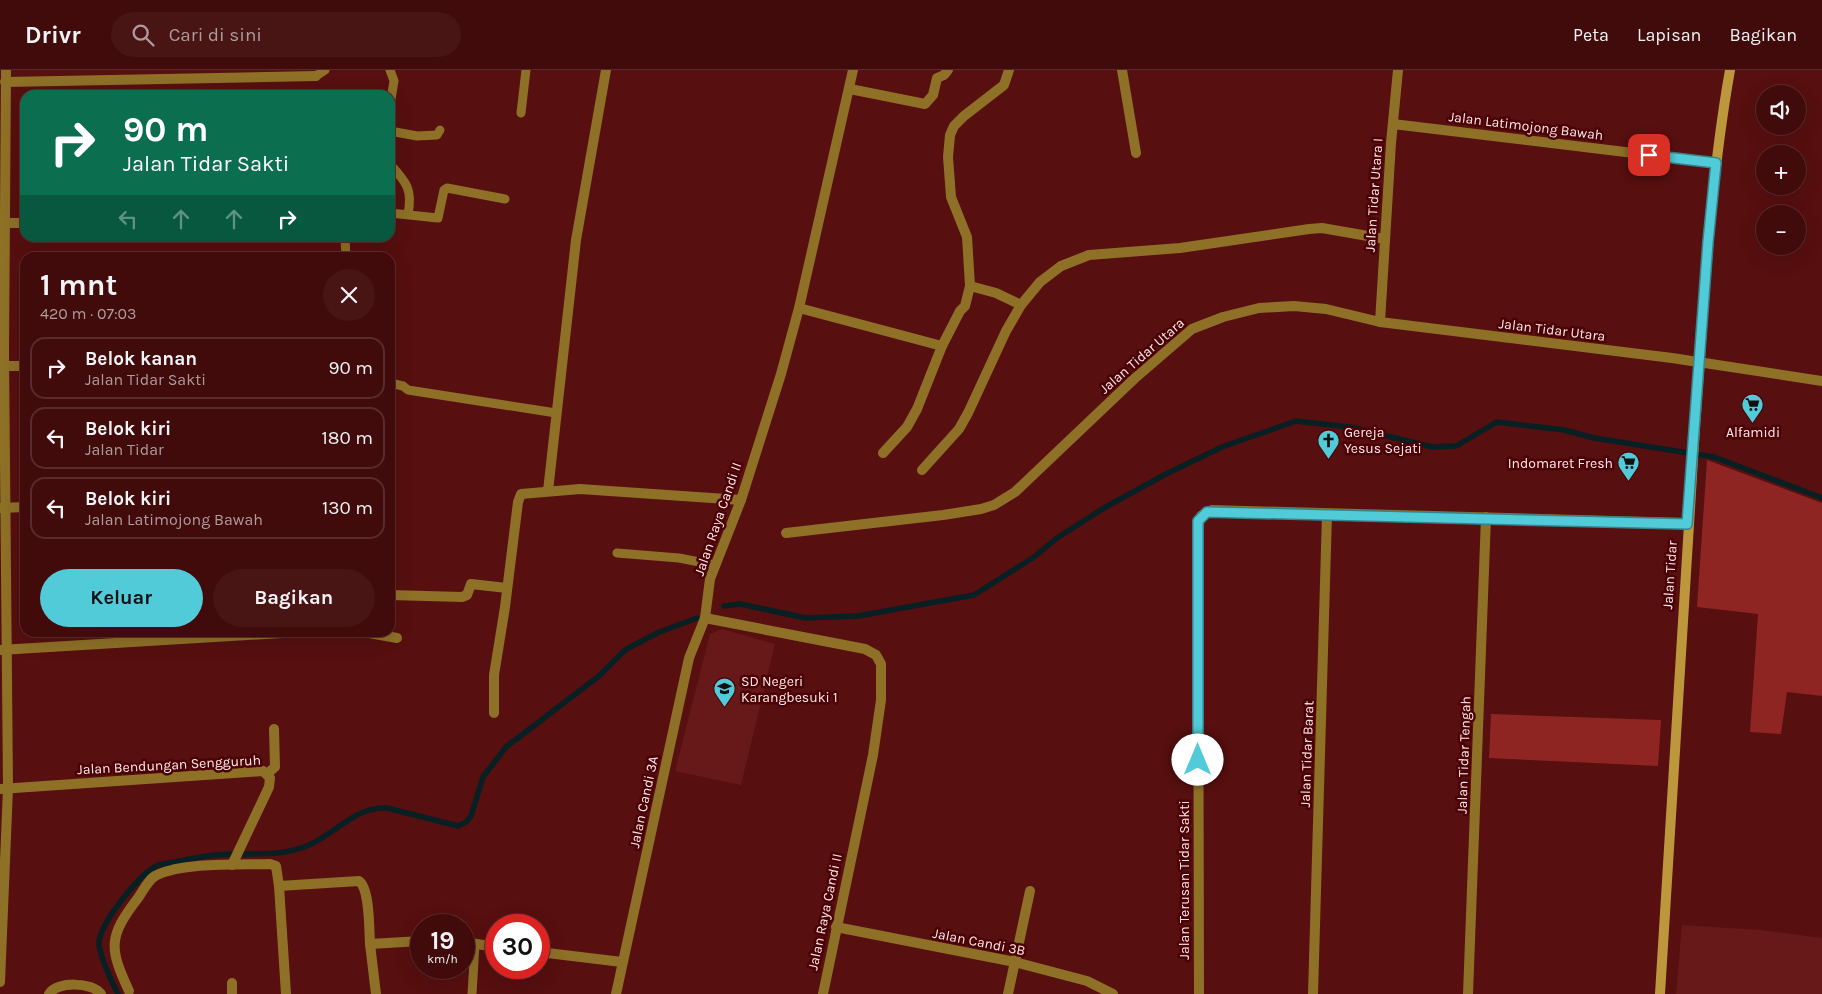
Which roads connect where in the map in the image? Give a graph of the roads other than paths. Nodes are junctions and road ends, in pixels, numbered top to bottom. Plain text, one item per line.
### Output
1 (6, 70) edge
2 (325, 70) edge
3 (390, 70) edge
4 (526, 70) edge
5 (606, 70) edge
6 (853, 70) edge
7 (948, 70) edge
8 (1009, 70) edge
9 (1122, 70) edge
10 (1398, 70) edge
11 (1730, 70) edge
12 (316, 76) joint
13 (6, 82) junction
14 (850, 89) junction
15 (392, 90) edge
16 (521, 113) dead end
17 (1392, 124) junction
18 (440, 130) dead end
19 (395, 132) edge
20 (1136, 153) dead end
21 (1716, 163) junction
22 (395, 170) edge
23 (505, 199) dead end
24 (395, 213) edge
25 (408, 214) junction
26 (6, 223) junction
27 (20, 223) edge
28 (1385, 238) junction
29 (970, 286) junction
30 (1021, 305) junction
31 (799, 308) junction
32 (1380, 322) junction
33 (942, 346) junction
34 (1699, 363) junction
35 (2, 366) edge
36 (20, 366) edge
37 (1822, 381) edge
38 (395, 384) edge
39 (556, 413) junction
40 (884, 452) dead end
41 (922, 470) dead end
42 (548, 491) junction
43 (741, 500) junction
44 (20, 507) edge
45 (3, 508) edge
46 (1327, 514) junction
47 (1486, 517) junction
48 (1687, 524) junction
49 (786, 533) dead end
50 (617, 553) dead end
51 (715, 565) junction
52 (507, 588) junction
53 (395, 595) edge
54 (705, 618) junction
55 (217, 637) edge
56 (392, 637) edge
57 (397, 638) dead end
58 (3, 650) edge
59 (494, 713) dead end
60 (274, 730) dead end
61 (268, 773) junction
62 (4, 788) edge
63 (233, 862) junction
64 (279, 886) junction
65 (1030, 891) dead end
66 (836, 927) junction
67 (410, 942) edge
68 (370, 944) junction
69 (476, 944) joint
70 (485, 945) edge
71 (550, 953) edge
72 (622, 962) junction
73 (1015, 962) junction
74 (0, 982) edge
75 (129, 991) dead end
76 (1198, 992) edge
77 (49, 994) edge
78 (101, 994) edge
79 (286, 994) edge
80 (376, 994) edge
81 (472, 994) edge
82 (616, 994) edge
83 (823, 994) edge
84 (1008, 994) edge
85 (1113, 994) edge
86 (1314, 994) edge
87 (1468, 994) edge
88 (1660, 994) edge

1 - 13 street
2 - 12 lane
3 - 15 lane
4 - 16 lane
5 - 39 street
6 - 14 street, Jalan Raya Candi II
7 - 14 street
8 - 29 street
9 - 20 street
10 - 17 street, Jalan Tidar Utara I
11 - 21 main road, Jalan Tidar
12 - 13 street
13 - 26 street
14 - 31 street, Jalan Raya Candi II
17 - 21 street, Jalan Latimojong Bawah
17 - 28 street, Jalan Tidar Utara I
18 - 19 lane
21 - 34 main road, Jalan Tidar
22 - 25 lane
23 - 25 lane
24 - 25 lane
26 - 27 street
26 - 35 street
28 - 30 street
28 - 32 street, Jalan Tidar Utara I
29 - 30 street
29 - 33 street
30 - 41 street
31 - 33 street
31 - 43 street, Jalan Raya Candi II
32 - 34 street, Jalan Tidar Utara
32 - 49 street, Jalan Tidar Utara
33 - 40 street
34 - 37 street, Jalan Tidar Utara
34 - 48 main road, Jalan Tidar
35 - 36 street
35 - 45 street
38 - 39 lane
39 - 42 street
42 - 43 street
42 - 52 street
43 - 51 street, Jalan Raya Candi II
44 - 45 street
45 - 58 street
46 - 47 street
46 - 76 street, Jalan Terusan Tidar Sakti
46 - 86 street, Jalan Tidar Barat
47 - 48 street
47 - 87 street, Jalan Tidar Tengah
48 - 88 main road, Jalan Tidar
50 - 51 lane
51 - 54 street, Jalan Raya Candi II
52 - 53 street
52 - 59 street
54 - 66 street, Jalan Raya Candi II
54 - 72 street, Jalan Candi 3A
55 - 58 street
56 - 57 street
58 - 62 street
60 - 61 street
61 - 62 street, Jalan Bendungan Sengguruh
61 - 63 street, Jalan Bendungan Sengguruh
62 - 74 street
63 - 64 street
63 - 75 street
64 - 68 street
64 - 79 street
65 - 73 street
66 - 73 street, Jalan Candi 3B
66 - 83 street, Jalan Raya Candi II
67 - 68 street
68 - 80 street
69 - 70 street
69 - 81 lane
71 - 72 street
72 - 82 street, Jalan Candi 3A
73 - 84 street
73 - 85 street, Jalan Candi 3B
77 - 78 street

